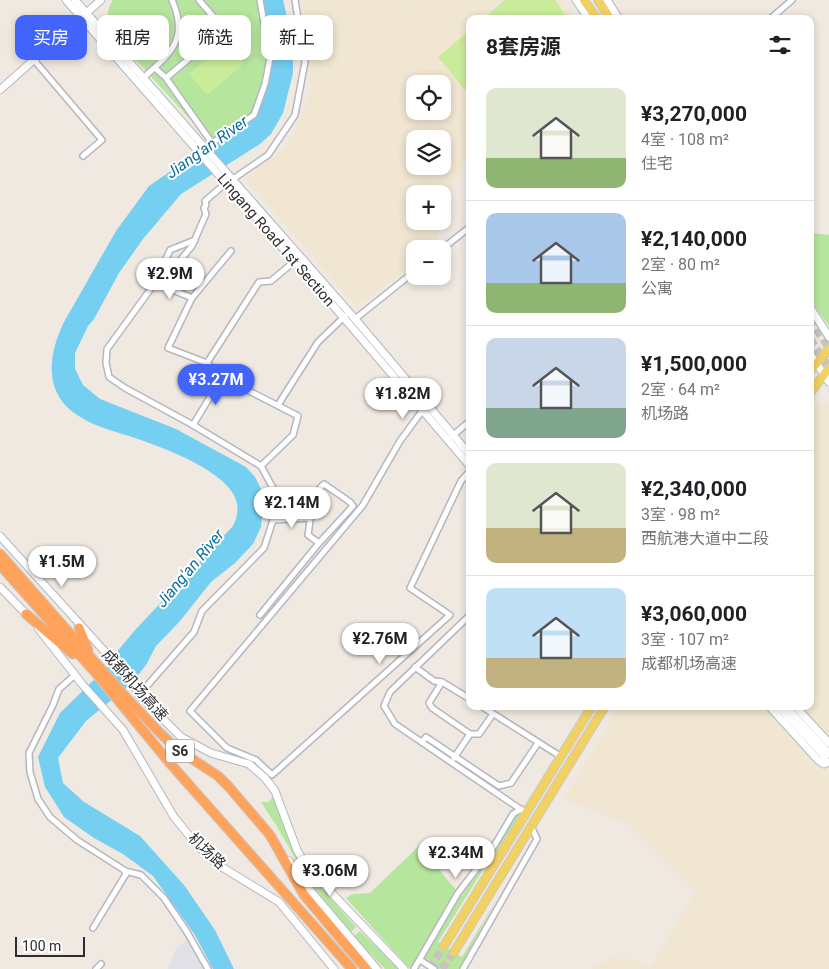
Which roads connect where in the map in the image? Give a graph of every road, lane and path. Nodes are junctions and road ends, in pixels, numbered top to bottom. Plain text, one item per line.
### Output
1 (66, 0) edge
2 (75, 0) edge
3 (101, 0) edge
4 (172, 0) edge
5 (199, 0) edge
6 (260, 0) edge
7 (295, 0) edge
8 (576, 0) edge
9 (584, 0) edge
10 (598, 0) edge
11 (607, 0) edge
12 (792, 0) edge
13 (83, 15) junction
14 (586, 15) edge
15 (594, 15) edge
16 (607, 15) edge
17 (616, 15) edge
18 (775, 15) edge
19 (87, 19) edge
20 (87, 20) edge
21 (34, 60) joint
22 (154, 68) junction
23 (144, 78) junction
24 (166, 78) junction
25 (0, 90) edge
26 (83, 156) dead end
27 (223, 173) junction
28 (230, 181) junction
29 (466, 231) edge
30 (195, 240) junction
31 (451, 242) edge
32 (231, 251) dead end
33 (297, 259) junction
34 (406, 277) edge
35 (155, 283) junction
36 (192, 298) junction
37 (814, 313) edge
38 (349, 316) junction
39 (829, 337) edge
40 (827, 351) edge
41 (814, 361) edge
42 (207, 362) junction
43 (816, 364) junction
44 (814, 367) edge
45 (827, 375) edge
46 (222, 376) junction
47 (814, 389) edge
48 (278, 405) junction
49 (422, 411) junction
50 (466, 424) edge
51 (193, 425) junction
52 (451, 437) junction
53 (466, 451) edge
54 (466, 460) edge
55 (261, 466) junction
56 (466, 475) edge
57 (311, 518) junction
58 (273, 520) junction
59 (0, 536) edge
60 (319, 543) junction
61 (0, 554) edge
62 (0, 565) edge
63 (0, 587) edge
64 (46, 587) junction
65 (26, 614) junction
66 (260, 615) dead end
67 (466, 619) edge
68 (79, 628) junction
69 (95, 642) junction
70 (90, 662) junction
71 (415, 667) junction
72 (75, 675) junction
73 (442, 682) junction
74 (139, 694) junction
75 (120, 697) junction
76 (466, 697) edge
77 (487, 710) edge
78 (589, 710) edge
79 (603, 710) edge
80 (773, 710) edge
81 (782, 710) edge
82 (788, 710) edge
83 (799, 710) edge
84 (493, 714) junction
85 (470, 734) junction
86 (422, 742) junction
87 (538, 743) junction
88 (829, 743) edge
89 (455, 756) junction
90 (560, 756) junction
91 (828, 757) edge
92 (451, 762) junction
93 (523, 811) junction
94 (531, 826) junction
95 (270, 835) junction
96 (125, 872) junction
97 (93, 928) dead end
98 (444, 946) tunnel mouth
99 (454, 952) tunnel mouth
100 (420, 960) junction
101 (101, 964) dead end
102 (96, 969) edge
103 (208, 969) edge
104 (334, 969) edge
105 (352, 969) edge
106 (366, 969) edge
107 (377, 969) edge
108 (404, 969) edge
109 (414, 969) edge
110 (434, 969) edge
111 (463, 969) edge

1 - 13 main road
2 - 13 main road
3 - 13 main road
4 - 22 street
5 - 24 street
6 - 24 street
7 - 28 street
8 - 14 main road
9 - 15 main road
10 - 16 main road
11 - 17 main road
12 - 18 street
19 - 23 main road, Lingang Road 1st Section
20 - 27 main road, Lingang Road 1st Section
21 - 25 main road
21 - 26 street
22 - 23 street
22 - 24 street
23 - 27 main road, Lingang Road 1st Section
27 - 28 main road, Lingang Road 1st Section
28 - 30 street
28 - 33 main road, Lingang Road 1st Section
29 - 31 street
30 - 35 street
30 - 35 street
32 - 36 street
33 - 38 main road, Lingang Road 1st Section
33 - 42 street
34 - 38 street
35 - 36 street
35 - 51 street
36 - 42 street
37 - 39 main road
38 - 48 street
38 - 49 main road, Lingang Road 1st Section
38 - 52 main road, Lingang Road 1st Section
40 - 43 main road
41 - 43 main road
42 - 46 street
43 - 44 main road
43 - 45 main road
45 - 47 main road
46 - 48 street
46 - 51 street
48 - 55 street
49 - 52 main road, Lingang Road 1st Section
49 - 56 street
50 - 52 street
51 - 55 street
52 - 53 main road, Lingang Road 1st Section
52 - 54 main road, Lingang Road 1st Section
55 - 58 street
57 - 58 street
57 - 60 street
57 - 60 street
58 - 74 street
59 - 64 main road
60 - 66 street
61 - 70 highway, 成都机场高速 / S6
62 - 70 highway, 成都机场高速 / S6
63 - 65 main road
64 - 68 main road
64 - 69 main road
65 - 70 highway
65 - 72 main road
67 - 71 street
68 - 69 main road
68 - 70 highway
69 - 74 main road
70 - 75 highway, 成都机场高速 / S6
71 - 73 street
71 - 86 street
72 - 96 street
72 - 104 main road, 机场路
73 - 76 street
73 - 85 street
74 - 108 main road
75 - 95 highway, 成都机场高速 / S6
75 - 105 highway, 成都机场高速 / S6
77 - 84 street
78 - 90 main road
79 - 94 main road
80 - 91 main road
81 - 91 main road
82 - 91 main road
83 - 88 main road
84 - 85 street
84 - 87 street
85 - 89 street
86 - 89 street
86 - 92 street
87 - 89 street
87 - 90 street
89 - 92 street
90 - 93 main road
92 - 93 street
93 - 98 main road
93 - 100 street
94 - 99 main road
94 - 111 street
95 - 106 highway, 成都机场高速 / S6
95 - 107 main road
96 - 97 street
96 - 103 street
100 - 109 street
100 - 110 street
101 - 102 street

